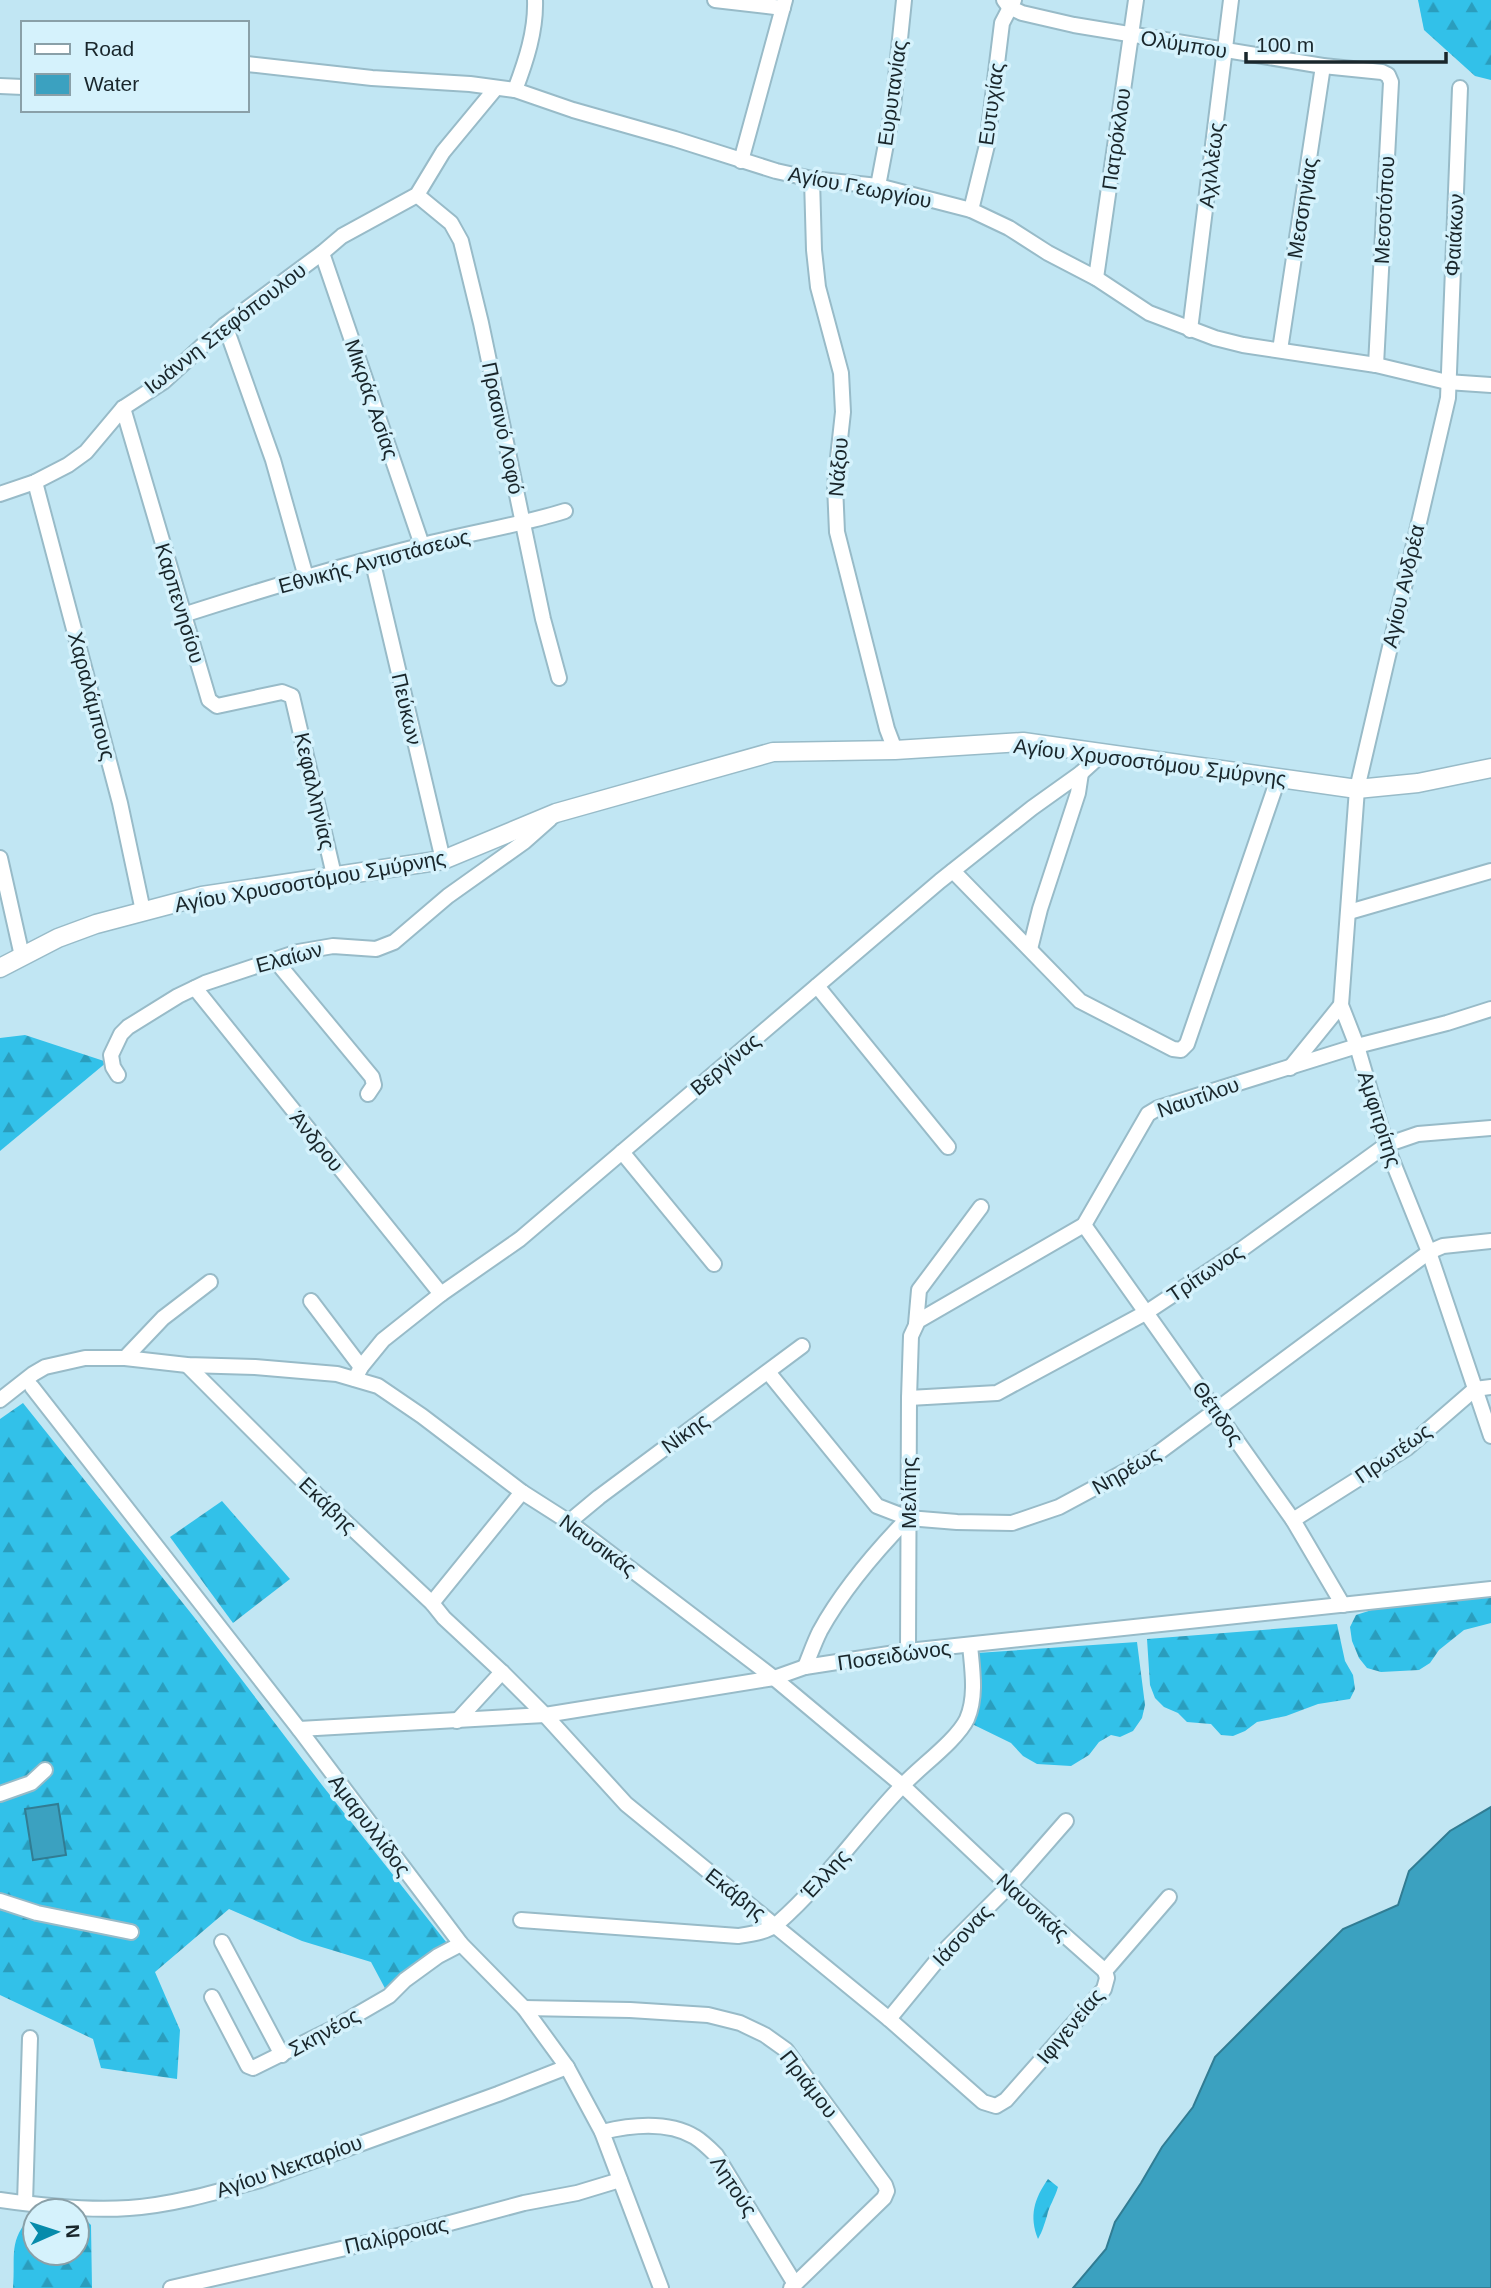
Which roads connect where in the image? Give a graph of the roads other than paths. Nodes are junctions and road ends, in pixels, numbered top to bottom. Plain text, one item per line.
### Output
1 (535, 0) edge
2 (715, 0) edge
3 (904, 0) edge
4 (1136, 0) edge
5 (1231, 0) edge
6 (1009, 2) edge
7 (784, 4) edge
8 (1131, 36) junction
9 (1225, 50) junction
10 (248, 64) edge
11 (1323, 66) junction
12 (1369, 70) joint
13 (0, 86) edge
14 (21, 87) edge
15 (496, 88) junction
16 (1460, 88) dead end
17 (515, 90) junction
18 (741, 160) junction
19 (812, 178) junction
20 (878, 186) junction
21 (417, 195) junction
22 (971, 210) junction
23 (322, 253) junction
24 (1096, 278) junction
25 (225, 325) junction
26 (1190, 330) junction
27 (1280, 350) junction
28 (1376, 365) junction
29 (1447, 382) junction
30 (1491, 385) edge
31 (123, 408) junction
32 (35, 482) junction
33 (0, 494) edge
34 (565, 511) dead end
35 (523, 524) junction
36 (422, 545) junction
37 (372, 559) junction
38 (306, 577) junction
39 (183, 615) junction
40 (559, 678) dead end
41 (296, 707) joint
42 (895, 750) junction
43 (1101, 754) junction
44 (1491, 768) edge
45 (1081, 773) junction
46 (1278, 779) junction
47 (1357, 789) junction
48 (556, 813) junction
49 (0, 858) edge
50 (443, 860) junction
51 (953, 871) junction
52 (1491, 871) edge
53 (334, 875) junction
54 (143, 911) junction
55 (1349, 912) junction
56 (1030, 949) junction
57 (22, 956) junction
58 (275, 960) junction
59 (0, 968) edge
60 (817, 986) junction
61 (195, 988) junction
62 (1341, 1004) junction
63 (1491, 1009) edge
64 (1357, 1046) junction
65 (1289, 1069) junction
66 (118, 1075) dead end
67 (368, 1094) dead end
68 (1491, 1128) edge
69 (1386, 1145) junction
70 (948, 1147) dead end
71 (622, 1152) junction
72 (981, 1208) dead end
73 (1084, 1225) junction
74 (1491, 1241) edge
75 (1429, 1252) junction
76 (714, 1264) dead end
77 (210, 1282) dead end
78 (441, 1294) junction
79 (311, 1301) dead end
80 (1147, 1312) junction
81 (914, 1330) junction
82 (802, 1346) dead end
83 (125, 1358) junction
84 (187, 1365) junction
85 (45, 1367) junction
86 (768, 1372) junction
87 (358, 1373) junction
88 (32, 1387) junction
89 (1491, 1387) edge
90 (1475, 1389) junction
91 (909, 1398) junction
92 (0, 1400) edge
93 (1215, 1409) junction
94 (1491, 1436) edge
95 (522, 1492) junction
96 (908, 1518) junction
97 (1293, 1520) junction
98 (569, 1522) junction
99 (1491, 1589) edge
100 (432, 1603) junction
101 (1343, 1605) junction
102 (970, 1645) junction
103 (908, 1651) junction
104 (805, 1667) junction
105 (502, 1672) junction
106 (774, 1678) junction
107 (545, 1715) junction
108 (457, 1721) junction
109 (299, 1729) junction
110 (45, 1770) dead end
111 (902, 1785) junction
112 (0, 1794) edge
113 (1066, 1821) dead end
114 (1009, 1886) junction
115 (1169, 1897) dead end
116 (0, 1901) edge
117 (521, 1920) dead end
118 (776, 1926) junction
119 (131, 1932) dead end
120 (222, 1942) dead end
121 (461, 1944) junction
122 (1105, 1971) junction
123 (212, 1997) dead end
124 (524, 2008) junction
125 (889, 2019) junction
126 (30, 2038) dead end
127 (282, 2055) junction
128 (567, 2067) junction
129 (983, 2102) joint
130 (602, 2132) junction
131 (620, 2180) junction
132 (25, 2197) edge
133 (0, 2200) edge
134 (21, 2203) edge
135 (91, 2206) edge
136 (793, 2286) edge
137 (171, 2288) edge
138 (661, 2288) edge

1 - 17 street
2 - 7 street
3 - 20 street, Ευρυτανίας
4 - 8 street, Πατρόκλου
5 - 9 street, Αχιλλέως
6 - 8 street, Ολύμπου
6 - 22 street, Ευτυχίας
7 - 18 street
8 - 9 street, Ολύμπου
8 - 24 street, Πατρόκλου
9 - 11 street, Ολύμπου
9 - 26 street, Αχιλλέως
10 - 15 street, Αγίου Γεωργίου
11 - 12 street, Ολύμπου
11 - 27 street, Μεσσηνίας
12 - 28 street, Μεσοτόπου
13 - 14 street
15 - 17 street, Αγίου Γεωργίου
15 - 21 street
16 - 29 street, Φαιάκων
17 - 18 street, Αγίου Γεωργίου
18 - 19 street, Αγίου Γεωργίου
19 - 20 street, Αγίου Γεωργίου
19 - 42 street, Νάξου
20 - 22 street, Αγίου Γεωργίου
21 - 23 street, Ιωάννη Στεφόπουλου
21 - 35 street, Πρασινό Λοφό
22 - 24 street, Αγίου Γεωργίου
23 - 25 street, Ιωάννη Στεφόπουλου
23 - 36 street, Μικράς Ασίας
24 - 26 street, Αγίου Γεωργίου
25 - 31 street, Ιωάννη Στεφόπουλου
25 - 38 street
26 - 27 street, Αγίου Γεωργίου
27 - 28 street, Αγίου Γεωργίου
28 - 29 street, Αγίου Γεωργίου
29 - 30 street, Αγίου Γεωργίου
29 - 47 street, Αγίου Ανδρέα
31 - 32 street, Ιωάννη Στεφόπουλου
31 - 39 street, Καρπενησίου
32 - 33 street, Ιωάννη Στεφόπουλου
32 - 54 street, Χαραλάμπους
34 - 35 street, Εθνικής Αντιστάσεως
35 - 36 street, Εθνικής Αντιστάσεως
35 - 40 street, Πρασινό Λοφό
36 - 37 street, Εθνικής Αντιστάσεως
37 - 38 street, Εθνικής Αντιστάσεως
37 - 50 street, Πεύκων
38 - 39 street, Εθνικής Αντιστάσεως
39 - 41 street, Καρπενησίου
41 - 53 street, Κεφαλληνίας
42 - 43 main road, Αγίου Χρυσοστόμου Σμύρνης
42 - 48 main road, Αγίου Χρυσοστόμου Σμύρνης
43 - 45 street, Βεργίνας
43 - 46 main road, Αγίου Χρυσοστόμου Σμύρνης
44 - 47 main road, Αγίου Χρυσοστόμου Σμύρνης
45 - 51 street, Βεργίνας
45 - 56 street
46 - 47 main road, Αγίου Χρυσοστόμου Σμύρνης
46 - 56 street
47 - 55 street, Αμφιτρίτης
48 - 50 main road, Αγίου Χρυσοστόμου Σμύρνης
48 - 58 street, Ελαίων
49 - 57 street
50 - 53 main road, Αγίου Χρυσοστόμου Σμύρνης
51 - 56 street
51 - 60 street, Βεργίνας
52 - 55 street
53 - 54 main road, Αγίου Χρυσοστόμου Σμύρνης
54 - 57 main road, Αγίου Χρυσοστόμου Σμύρνης
55 - 62 street, Αμφιτρίτης
57 - 59 main road, Αγίου Χρυσοστόμου Σμύρνης
58 - 61 street, Ελαίων
58 - 67 street
60 - 70 street
60 - 71 street, Βεργίνας
61 - 66 street, Ελαίων
61 - 78 street, Άνδρου
62 - 64 street, Αμφιτρίτης
62 - 65 street
63 - 64 street, Ναυτίλου
64 - 65 street, Ναυτίλου
64 - 69 street, Αμφιτρίτης
65 - 73 street, Ναυτίλου
68 - 69 street, Τρίτωνος
69 - 75 street, Αμφιτρίτης
69 - 80 street, Τρίτωνος
71 - 76 street
71 - 78 street, Βεργίνας
72 - 81 street, Μελίτης
73 - 80 street, Θέτιδος
73 - 81 street
74 - 75 street, Νηρέως
75 - 90 street, Αμφιτρίτης
75 - 93 street, Νηρέως
77 - 83 street
78 - 87 street, Βεργίνας
79 - 87 street
80 - 91 street, Τρίτωνος
80 - 93 street, Θέτιδος
81 - 91 street, Μελίτης
82 - 86 street, Νίκης
83 - 84 street, Ναυσικάς
83 - 85 street, Ναυσικάς
84 - 87 street, Ναυσικάς
84 - 100 street, Εκάβης
85 - 88 street
85 - 92 street, Ναυσικάς
86 - 96 street, Νηρέως
86 - 98 street, Νίκης
87 - 95 street, Ναυσικάς
88 - 92 street
88 - 109 street, Αμαρυλλίδος
89 - 90 street
90 - 94 street, Αμφιτρίτης
90 - 97 street, Πρωτέως
91 - 96 street, Μελίτης
93 - 96 street, Νηρέως
93 - 97 street, Θέτιδος
95 - 98 street, Ναυσικάς
95 - 100 street
96 - 103 street, Μελίτης
96 - 104 street
97 - 101 street, Θέτιδος
98 - 106 street, Ναυσικάς
99 - 101 street, Ποσειδώνος
100 - 105 street, Εκάβης
101 - 102 street, Ποσειδώνος
102 - 103 street, Ποσειδώνος
102 - 111 street, Έλλης
103 - 104 street, Ποσειδώνος
104 - 106 street, Ποσειδώνος
105 - 107 street, Εκάβης
105 - 108 street
106 - 107 street, Ποσειδώνος
106 - 111 street, Ναυσικάς
107 - 108 street, Ποσειδώνος
107 - 118 street, Εκάβης
108 - 109 street, Ποσειδώνος
109 - 121 street, Αμαρυλλίδος
110 - 112 street
111 - 114 street, Ναυσικάς
111 - 118 street, Έλλης
113 - 114 street, Ιάσονας
114 - 122 street, Ναυσικάς
114 - 125 street, Ιάσονας
115 - 122 street, Ιφιγενείας
116 - 119 street
117 - 118 street
118 - 125 street, Εκάβης
120 - 127 street
121 - 124 street, Αμαρυλλίδος
121 - 127 street, Σκηνέος
122 - 129 street, Ιφιγενείας
123 - 127 street, Σκηνέος
124 - 128 street, Αμαρυλλίδος
124 - 136 street, Πριάμου
125 - 129 street, Εκάβης
126 - 132 street
128 - 130 street, Αμαρυλλίδος
128 - 135 street, Αγίου Νεκταρίου
130 - 131 street, Αμαρυλλίδος
130 - 136 street, Λητούς
131 - 137 street, Παλίρροιας
131 - 138 street, Αμαρυλλίδος
133 - 134 street, Αγίου Νεκταρίου

